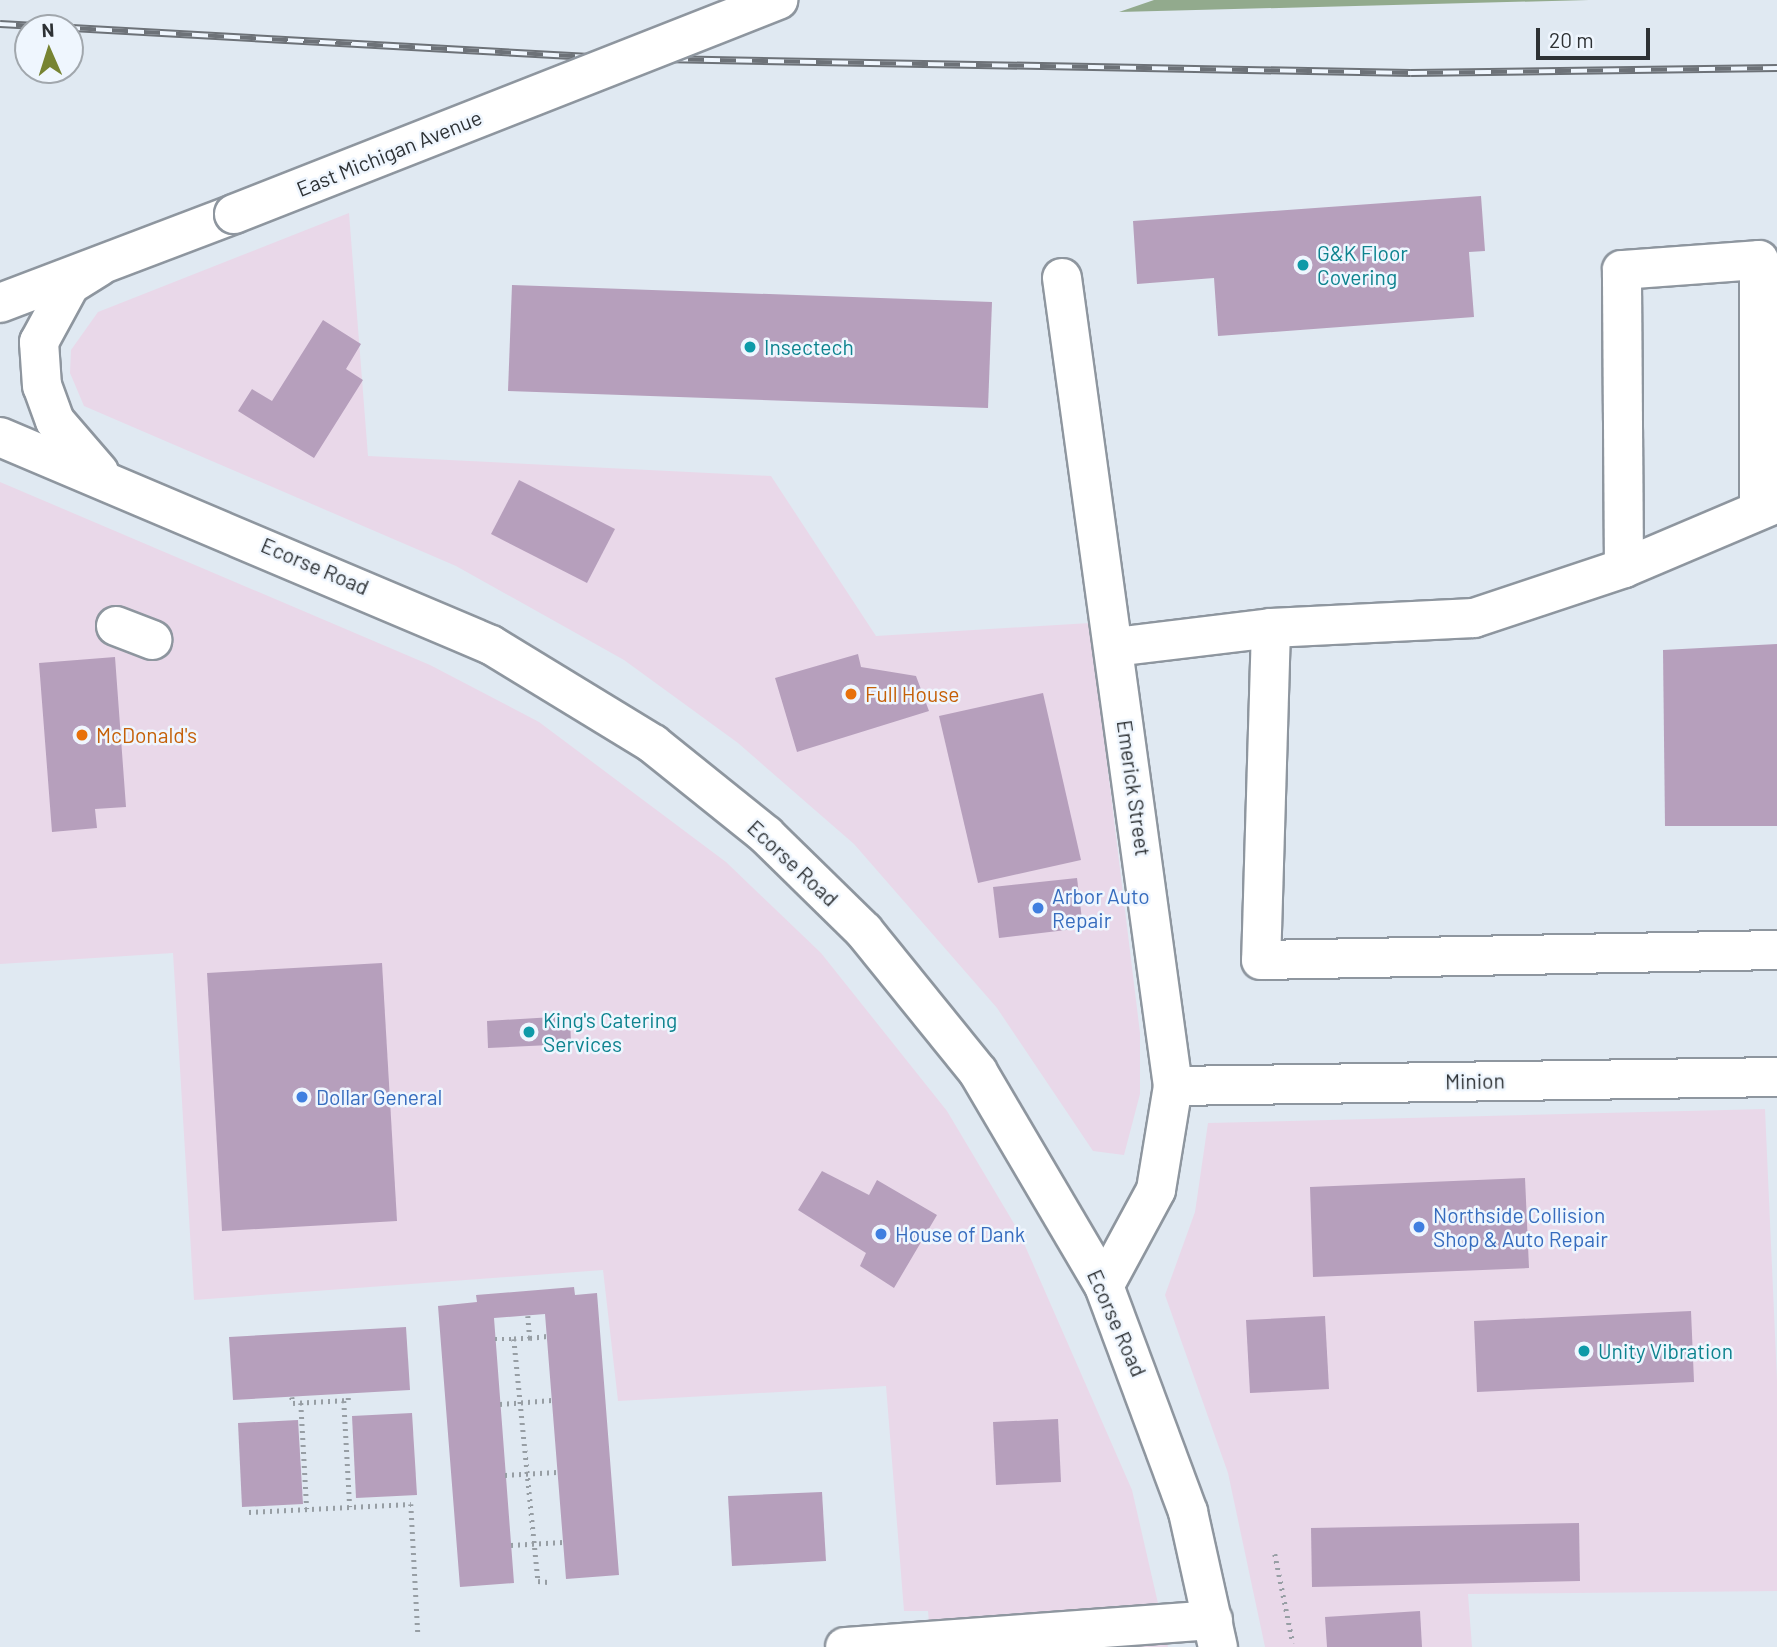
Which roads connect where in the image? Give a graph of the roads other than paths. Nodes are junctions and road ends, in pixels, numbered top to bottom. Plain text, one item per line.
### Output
1 (778, 0) edge
2 (99, 267) junction
3 (1062, 278) dead end
4 (0, 303) edge
5 (0, 437) edge
6 (102, 477) junction
7 (1768, 505) edge
8 (1624, 568) junction
9 (116, 626) dead end
10 (1271, 628) junction
11 (152, 640) dead end
12 (1115, 647) junction
13 (1777, 950) edge
14 (1777, 1077) edge
15 (1173, 1086) junction
16 (1104, 1286) junction
17 (1215, 1633) edge
18 (845, 1647) edge

1 - 2 main road, East Michigan Avenue, bridge
2 - 4 main road, East Michigan Avenue
2 - 6 main road
3 - 12 main road, Emerick Street
5 - 6 main road, Ecorse Road
6 - 16 main road, Ecorse Road
7 - 8 main road
7 - 8 main road
8 - 10 main road
9 - 11 main road
10 - 12 main road
10 - 13 main road
12 - 15 main road, Emerick Street
14 - 15 main road, Minion
15 - 16 main road, Emerick Street
16 - 17 main road, Ecorse Road
17 - 18 main road

